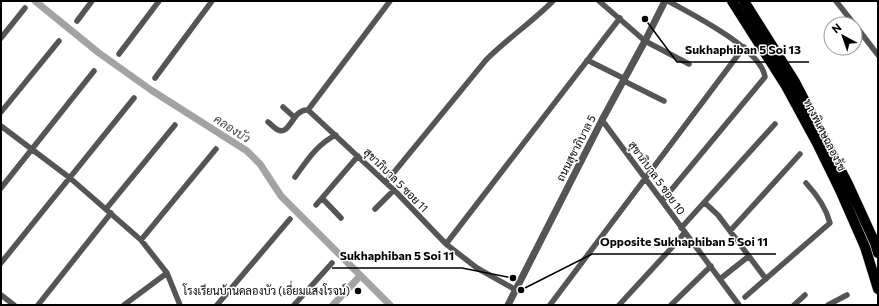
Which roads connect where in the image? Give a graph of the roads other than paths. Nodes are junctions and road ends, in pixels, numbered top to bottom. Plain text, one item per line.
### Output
1 (92, 1) edge
2 (159, 1) edge
3 (212, 1) edge
4 (390, 1) edge
5 (553, 1) edge
6 (599, 1) edge
7 (666, 1) edge
8 (732, 1) edge
9 (744, 1) edge
10 (836, 1) edge
11 (25, 8) dead end
12 (847, 16) edge
13 (620, 18) junction
14 (77, 21) dead end
15 (863, 36) edge
16 (1, 38) edge
17 (59, 41) dead end
18 (645, 41) junction
19 (744, 47) junction
20 (119, 54) dead end
21 (878, 55) edge
22 (587, 60) junction
23 (689, 64) dead end
24 (94, 71) dead end
25 (155, 78) dead end
26 (624, 80) junction
27 (134, 98) dead end
28 (664, 101) dead end
29 (282, 107) dead end
30 (308, 110) junction
31 (1, 112) edge
32 (294, 117) junction
33 (602, 120) junction
34 (268, 122) dead end
35 (775, 124) dead end
36 (175, 125) dead end
37 (1, 126) edge
38 (336, 135) junction
39 (216, 148) dead end
40 (32, 149) junction
41 (800, 154) dead end
42 (358, 156) junction
43 (295, 177) dead end
44 (70, 178) junction
45 (645, 178) junction
46 (386, 182) junction
47 (806, 183) dead end
48 (1, 188) edge
49 (394, 190) junction
50 (322, 198) junction
51 (662, 201) junction
52 (705, 202) junction
53 (316, 205) dead end
54 (375, 209) dead end
55 (108, 211) junction
56 (341, 218) dead end
57 (290, 219) dead end
58 (683, 230) junction
59 (730, 231) junction
60 (141, 240) junction
61 (446, 244) junction
62 (878, 254) edge
63 (750, 256) junction
64 (332, 262) dead end
65 (1, 263) edge
66 (711, 266) junction
67 (166, 273) junction
68 (720, 279) junction
69 (766, 279) junction
70 (878, 289) edge
71 (516, 290) junction
72 (1, 295) edge
73 (806, 295) dead end
74 (847, 295) dead end
75 (745, 298) dead end
76 (14, 305) edge
77 (38, 305) edge
78 (124, 305) edge
79 (180, 305) edge
80 (217, 305) edge
81 (294, 305) edge
82 (508, 305) edge
83 (550, 305) edge
84 (619, 305) edge
85 (671, 305) edge
86 (739, 305) edge
87 (794, 305) edge
88 (828, 305) edge

1 - 14 street
2 - 20 street
3 - 25 street
4 - 30 street
5 - 46 street
6 - 13 street
7 - 18 street, ถนนสุขาภิบาล 5
7 - 19 street
8 - 70 highway, ทางพิเศษฉลองรัช
9 - 62 highway, ทางพิเศษฉลองรัช
10 - 12 street
11 - 16 street
13 - 18 street
13 - 22 street
15 - 21 street
17 - 31 street
18 - 23 street
18 - 26 street, ถนนสุขาภิบาล 5
19 - 45 street
19 - 51 street
22 - 26 street
22 - 61 street
24 - 40 street
26 - 28 street
26 - 33 street, ถนนสุขาภิบาล 5
27 - 44 street
29 - 32 street
30 - 32 street
30 - 38 street, สุขาภิบาล 5 ซอย 11
32 - 34 street
33 - 45 street, สุขาภิบาล 5 ซอย 10
33 - 71 street, ถนนสุขาภิบาล 5
35 - 52 street
36 - 55 street
37 - 40 street
38 - 42 street, สุขาภิบาล 5 ซอย 11
38 - 43 street
39 - 60 street
40 - 44 street
40 - 48 street
41 - 59 street
42 - 46 street, สุขาภิบาล 5 ซอย 11
42 - 50 street
44 - 55 street
44 - 65 street
45 - 51 street, สุขาภิบาล 5 ซอย 10
45 - 83 street
46 - 49 street, สุขาภิบาล 5 ซอย 11
47 - 69 street
49 - 54 street
49 - 61 street, สุขาภิบาล 5 ซอย 11
50 - 53 street
50 - 56 street
51 - 58 street, สุขาภิบาล 5 ซอย 10
52 - 58 street
52 - 59 street
55 - 60 street
55 - 77 street
57 - 80 street
58 - 66 street, สุขาภิบาล 5 ซอย 10
58 - 84 street
59 - 63 street
60 - 67 street
61 - 71 street, สุขาภิบาล 5 ซอย 11
63 - 68 street
63 - 69 street
64 - 81 street
66 - 68 street, สุขาภิบาล 5 ซอย 10
66 - 85 street
67 - 78 street
67 - 79 street
68 - 86 street, สุขาภิบาล 5 ซอย 10
69 - 75 street
71 - 82 street, ถนนสุขาภิบาล 5
72 - 76 street
73 - 87 street
74 - 88 street

